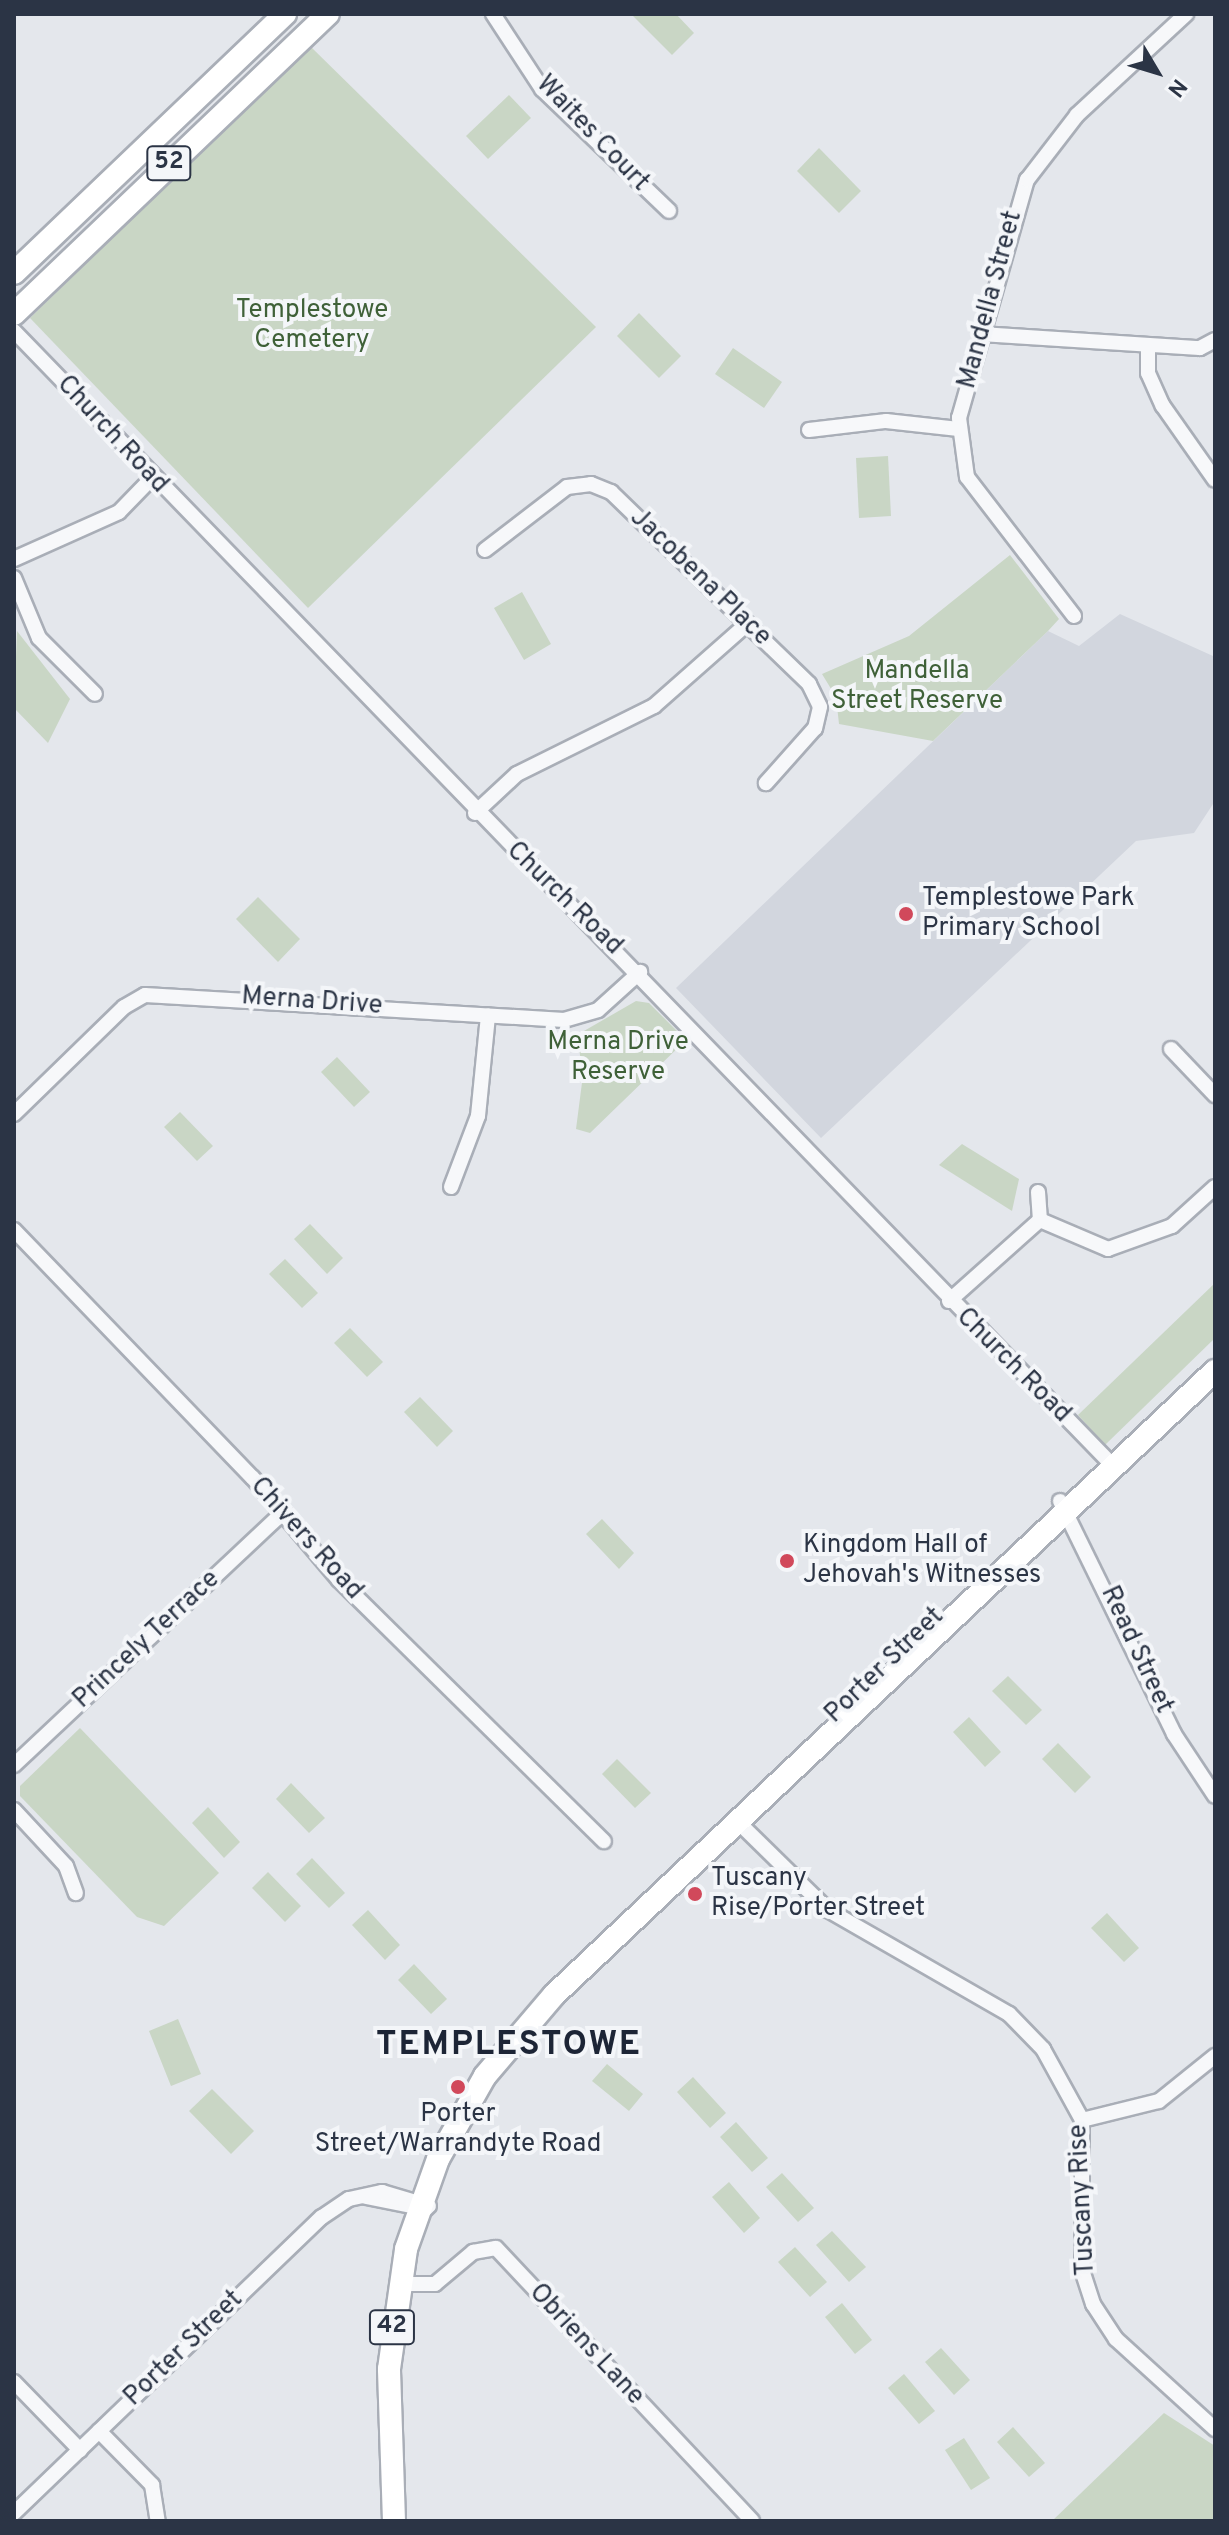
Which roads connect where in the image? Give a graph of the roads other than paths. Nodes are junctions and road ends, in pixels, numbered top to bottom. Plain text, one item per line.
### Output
1 (285, 14) edge
2 (328, 14) edge
3 (493, 14) edge
4 (1186, 14) edge
5 (669, 211) dead end
6 (14, 273) edge
7 (14, 314) edge
8 (14, 331) edge
9 (981, 334) junction
10 (1215, 340) edge
11 (1148, 345) junction
12 (959, 429) junction
13 (809, 430) dead end
14 (152, 478) junction
15 (1215, 480) edge
16 (485, 550) dead end
17 (14, 559) edge
18 (14, 578) edge
19 (1074, 616) dead end
20 (748, 623) junction
21 (95, 694) dead end
22 (766, 783) dead end
23 (475, 813) junction
24 (640, 972) junction
25 (488, 1015) junction
26 (1171, 1049) dead end
27 (1215, 1095) edge
28 (14, 1114) edge
29 (451, 1187) dead end
30 (1215, 1187) edge
31 (1038, 1192) dead end
32 (1040, 1220) junction
33 (14, 1230) edge
34 (949, 1301) junction
35 (1215, 1355) edge
36 (1215, 1371) edge
37 (1109, 1463) junction
38 (1064, 1507) junction
39 (280, 1515) junction
40 (14, 1765) edge
41 (1215, 1796) edge
42 (14, 1810) edge
43 (737, 1821) junction
44 (604, 1841) dead end
45 (76, 1893) dead end
46 (1215, 2056) edge
47 (1082, 2120) junction
48 (422, 2207) junction
49 (405, 2284) junction
50 (14, 2382) edge
51 (1215, 2429) edge
52 (99, 2431) junction
53 (80, 2450) junction
54 (14, 2513) edge
55 (158, 2521) edge
56 (396, 2521) edge
57 (752, 2521) edge

1 - 6 main road, 52
2 - 7 main road, 52
3 - 5 street, Waites Court
4 - 9 street, Mandella Street
8 - 14 street, Church Road
9 - 11 street
9 - 12 street, Mandella Street
10 - 11 street
11 - 15 street
12 - 13 street
12 - 19 street, Mandella Street
14 - 17 street
14 - 23 street, Church Road
16 - 20 street, Jacobena Place
18 - 21 street
20 - 22 street, Jacobena Place
20 - 23 street
23 - 24 street, Church Road
24 - 25 street, Merna Drive
24 - 34 street, Church Road
25 - 28 street, Merna Drive
25 - 29 street
26 - 27 street
30 - 32 street
31 - 32 street
32 - 34 street
33 - 39 street, Chivers Road
34 - 37 street, Church Road
35 - 37 main road, Porter Street / 42
36 - 37 main road, Porter Street / 42
37 - 38 main road, Porter Street / 42
38 - 41 street, Read Street
38 - 43 main road, Porter Street / 42
39 - 40 street, Princely Terrace
39 - 44 street, Chivers Road
42 - 45 street
43 - 47 street, Tuscany Rise
43 - 48 main road, Porter Street / 42
46 - 47 street
47 - 51 street, Tuscany Rise
48 - 49 main road, 42
48 - 52 street, Porter Street
49 - 56 main road, 42
49 - 57 street, Obriens Lane
50 - 53 street
52 - 53 street, Porter Street
52 - 55 street
53 - 54 street, Porter Street

